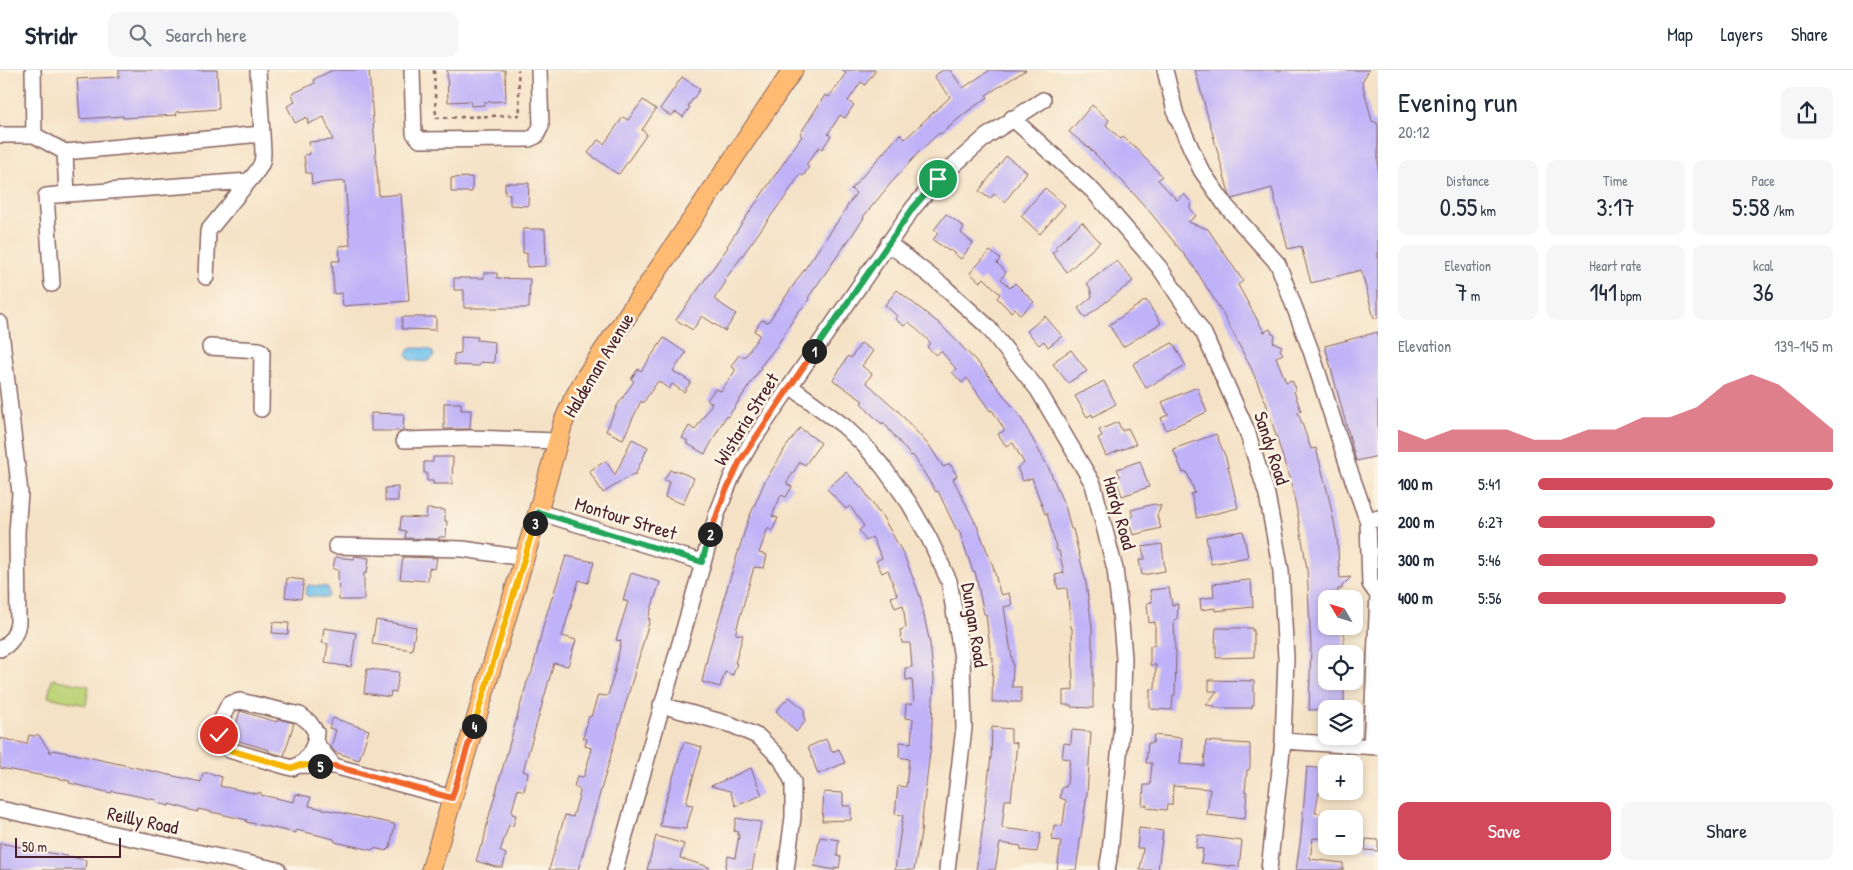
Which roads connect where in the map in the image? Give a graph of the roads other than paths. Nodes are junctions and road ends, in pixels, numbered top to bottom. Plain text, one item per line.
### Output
1 (33, 70) edge
2 (258, 70) edge
3 (412, 70) edge
4 (539, 70) edge
5 (794, 70) edge
6 (1164, 70) edge
7 (1043, 100) dead end
8 (1012, 118) junction
9 (262, 134) junction
10 (0, 135) edge
11 (34, 135) junction
12 (65, 152) junction
13 (249, 181) junction
14 (67, 194) junction
15 (888, 244) junction
16 (206, 277) dead end
17 (52, 284) dead end
18 (0, 323) edge
19 (210, 347) dead end
20 (790, 386) junction
21 (261, 409) dead end
22 (404, 440) dead end
23 (557, 441) junction
24 (538, 512) junction
25 (1373, 520) edge
26 (336, 546) dead end
27 (524, 558) junction
28 (702, 562) junction
29 (1378, 594) edge
30 (0, 649) edge
31 (661, 705) junction
32 (1283, 741) junction
33 (315, 742) junction
34 (1374, 746) edge
35 (300, 765) junction
36 (334, 766) junction
37 (452, 798) junction
38 (0, 809) edge
39 (278, 870) edge
40 (431, 870) edge
41 (615, 870) edge
42 (786, 870) edge
43 (946, 870) edge
44 (1107, 870) edge
45 (1269, 870) edge

1 - 11 street
2 - 9 street
3 - 4 street
5 - 23 main road, Haldeman Avenue
6 - 25 street
7 - 8 street, Wistaria Street
8 - 15 street, Wistaria Street
8 - 32 street, Sandy Road
9 - 12 street
9 - 13 street
10 - 11 street
11 - 12 street
12 - 14 street
13 - 14 street
13 - 16 street
14 - 17 street
15 - 20 street, Wistaria Street
15 - 44 street, Hardy Road
18 - 30 street
19 - 21 street
20 - 28 street, Wistaria Street
20 - 43 street, Dungan Road
22 - 23 street
23 - 24 main road, Haldeman Avenue
24 - 27 main road, Haldeman Avenue
24 - 28 street, Montour Street
25 - 29 street
26 - 27 street
27 - 37 main road, Haldeman Avenue
28 - 31 street, Wistaria Street
29 - 34 street
31 - 41 street, Wistaria Street
31 - 42 street
32 - 34 street
32 - 45 street, Sandy Road
33 - 35 street
33 - 35 street
33 - 36 street
35 - 36 street
36 - 37 street
37 - 40 main road, Haldeman Avenue
38 - 39 street, Reilly Road

